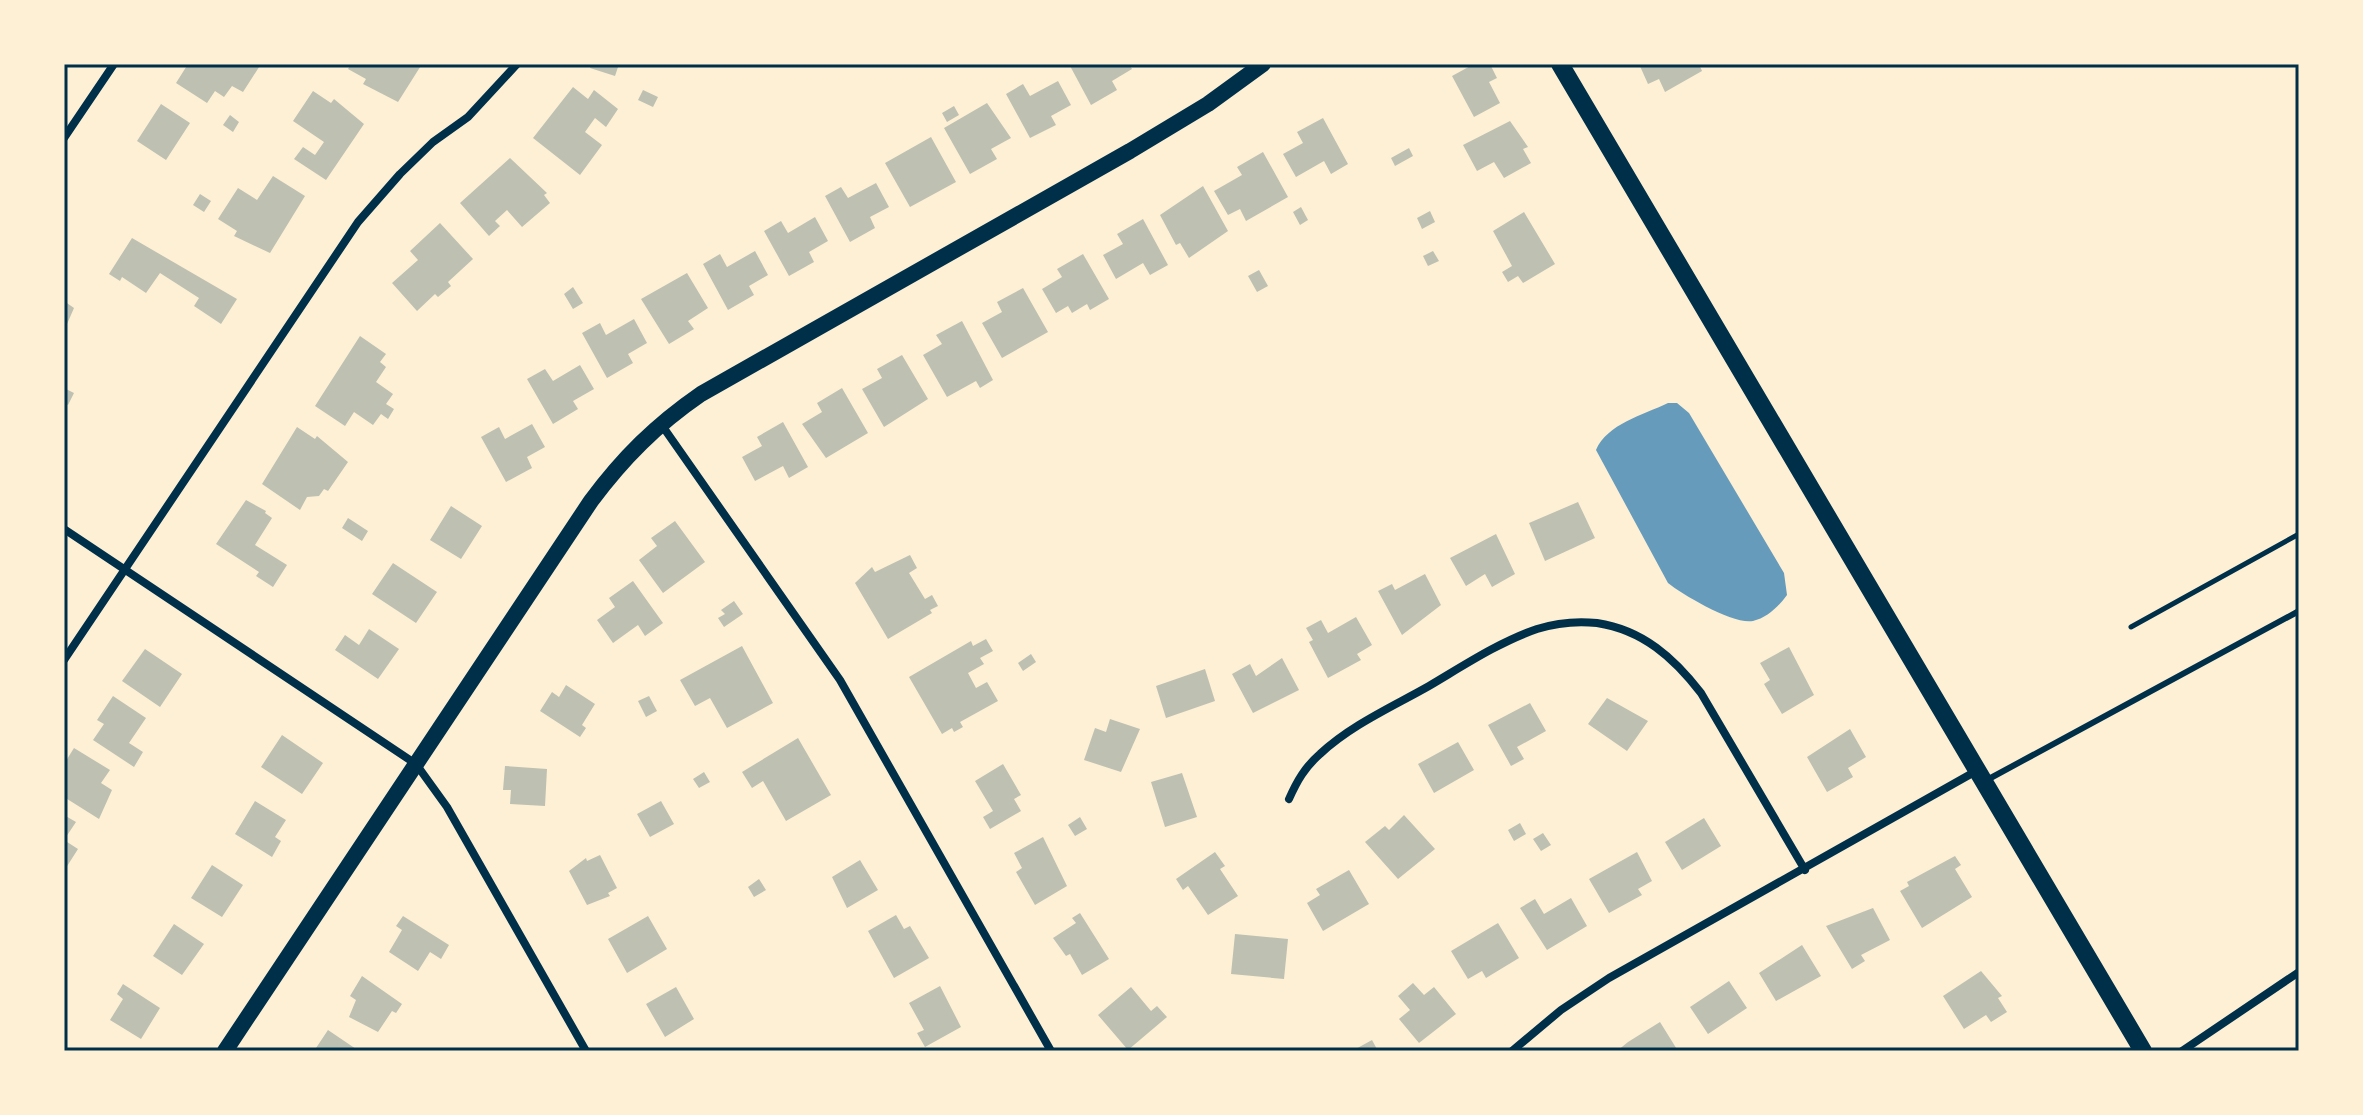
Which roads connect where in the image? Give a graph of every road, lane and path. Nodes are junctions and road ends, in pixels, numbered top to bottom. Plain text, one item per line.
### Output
1 (114, 64) edge
2 (517, 64) edge
3 (1263, 64) edge
4 (1560, 64) edge
5 (64, 138) edge
6 (660, 422) junction
7 (64, 529) edge
8 (2299, 534) edge
9 (125, 568) junction
10 (2299, 611) edge
11 (2131, 627) dead end
12 (64, 660) edge
13 (416, 764) junction
14 (1982, 775) junction
15 (1289, 799) dead end
16 (1805, 870) junction
17 (2299, 972) edge
18 (225, 1051) edge
19 (586, 1051) edge
20 (1051, 1051) edge
21 (1512, 1051) edge
22 (2143, 1051) edge
23 (2182, 1051) edge

1 - 5 street
2 - 9 street
3 - 6 main road
4 - 14 main road
6 - 13 main road
6 - 20 street
7 - 9 street
8 - 11 path
9 - 12 street
9 - 13 street
10 - 14 lane
13 - 18 main road
13 - 19 street
14 - 16 street
14 - 22 main road
15 - 16 street
16 - 21 street
17 - 23 street

